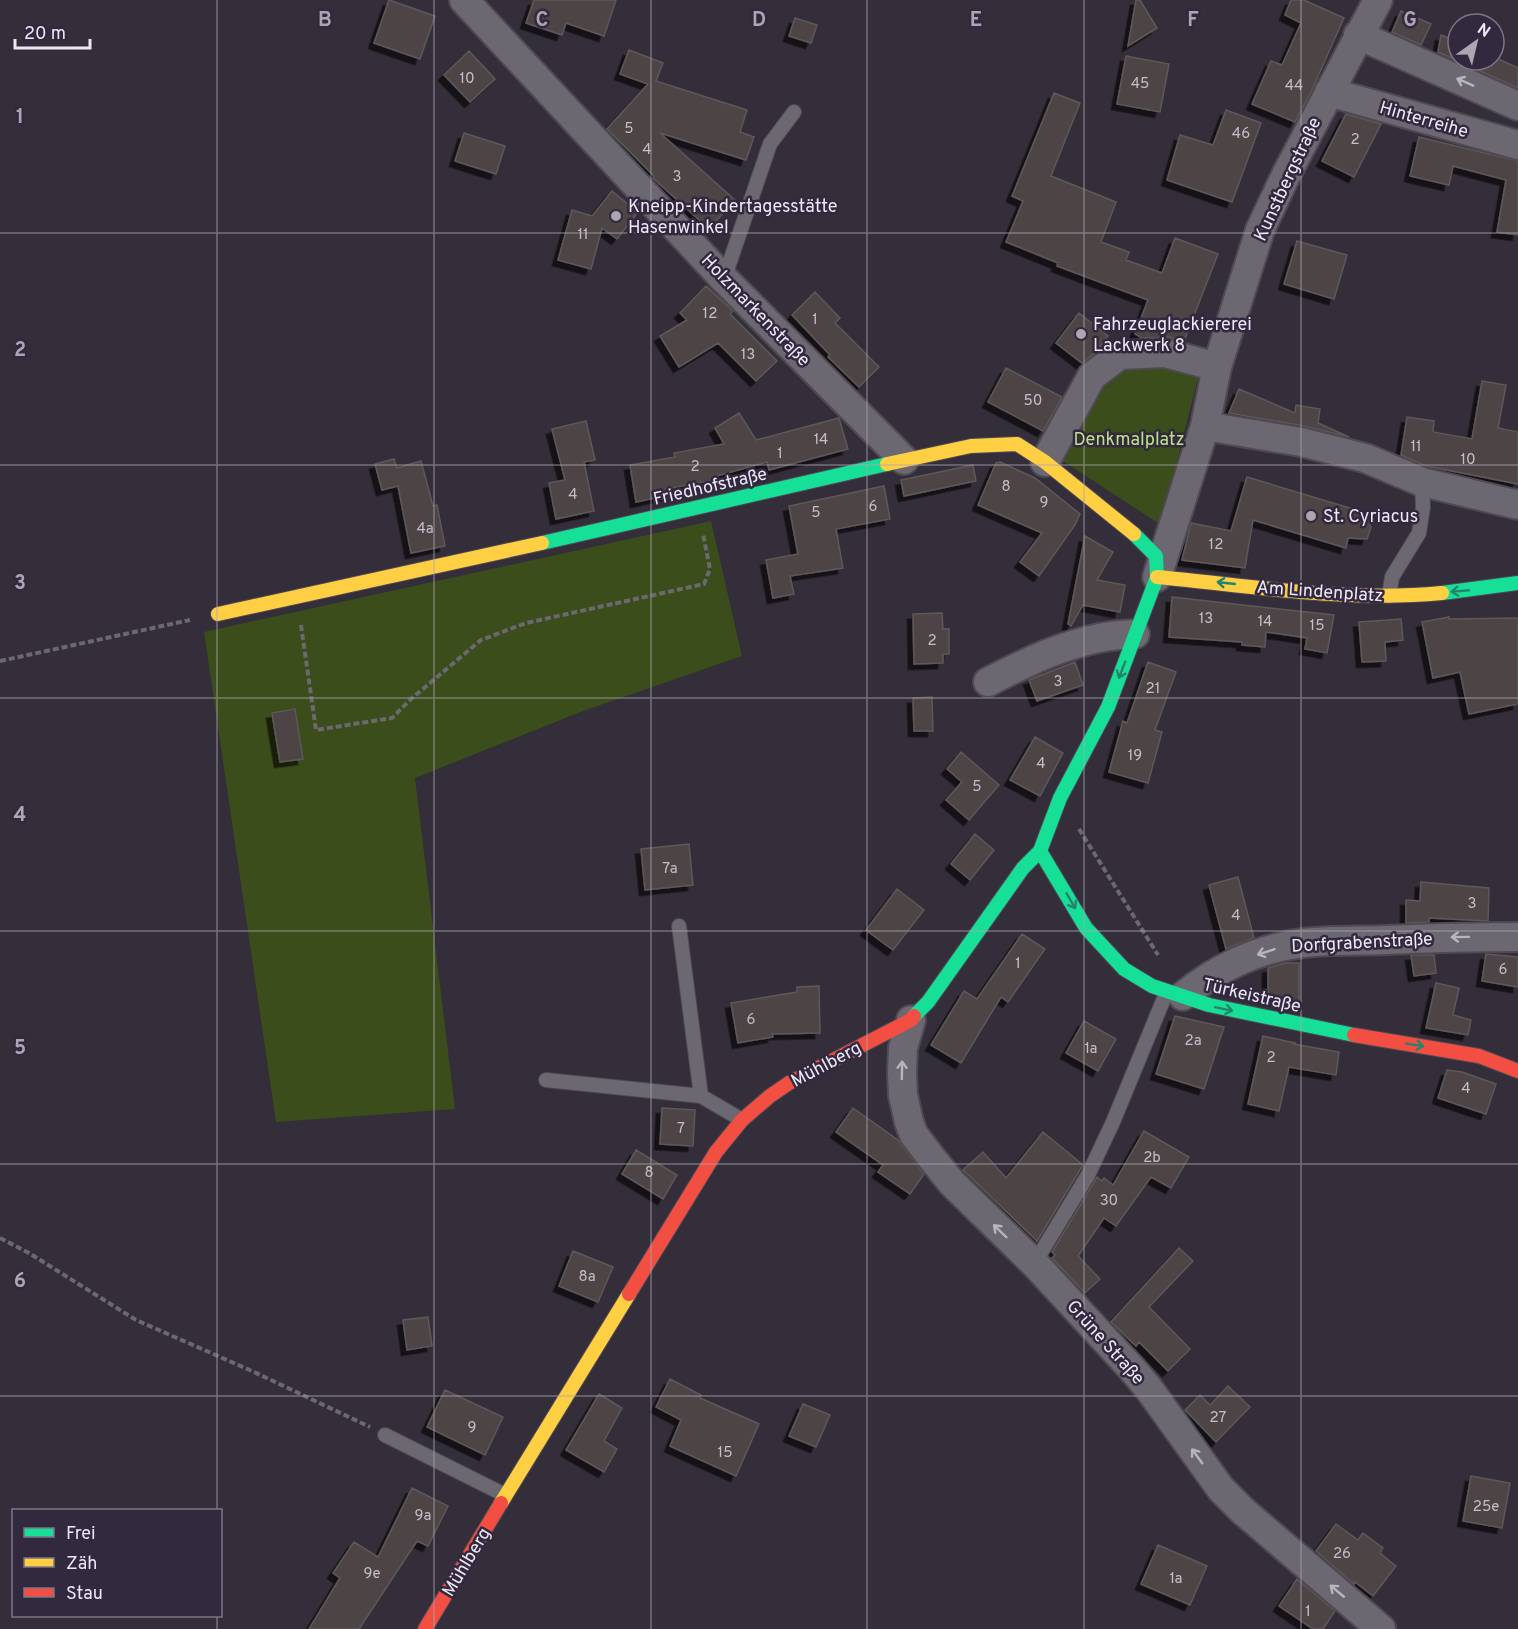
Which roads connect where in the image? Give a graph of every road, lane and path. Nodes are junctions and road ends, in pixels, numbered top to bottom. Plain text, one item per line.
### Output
1 (464, 0) edge
2 (1378, 0) edge
3 (1358, 35) junction
4 (1329, 92) junction
5 (1518, 106) edge
6 (794, 112) dead end
7 (1518, 146) edge
8 (724, 279) junction
9 (1217, 367) junction
10 (1205, 426) junction
11 (904, 460) junction
12 (1045, 462) junction
13 (1422, 482) junction
14 (1518, 505) edge
15 (698, 507) junction
16 (1157, 577) junction
17 (1518, 583) edge
18 (1389, 596) junction
19 (297, 598) junction
20 (218, 614) joint
21 (1135, 634) junction
22 (0, 661) edge
23 (988, 682) dead end
24 (1060, 798) junction
25 (1040, 851) junction
26 (679, 926) dead end
27 (1518, 937) edge
28 (1159, 956) dead end
29 (1175, 994) junction
30 (911, 1020) junction
31 (1518, 1071) edge
32 (546, 1080) dead end
33 (701, 1096) junction
34 (742, 1120) junction
35 (0, 1239) edge
36 (1034, 1264) junction
37 (385, 1434) joint
38 (505, 1495) junction
39 (425, 1629) edge
40 (1381, 1629) edge

1 - 8 street, Holzmarkenstraße
2 - 3 street, Kunstbergstraße
3 - 4 street, Kunstbergstraße
5 -> 3 street
4 - 7 street, Hinterreihe
4 - 9 street, Kunstbergstraße
6 - 8 lane
8 - 11 street, Holzmarkenstraße
9 - 10 street, Kunstbergstraße
9 - 12 street
10 - 13 street
10 - 16 street, Kunstbergstraße
11 - 12 street, Friedhofstraße
11 - 15 street, Friedhofstraße
12 - 16 street, Friedhofstraße
13 - 14 street
13 - 18 lane
15 - 19 street, Friedhofstraße
15 - 19 path
18 -> 16 street, Am Lindenplatz
16 - 21 street, Mühlberg
17 -> 18 street, Am Lindenplatz
19 - 20 street, Friedhofstraße
20 - 22 path
21 - 23 street
21 -> 24 street, Mühlberg
24 - 25 street, Mühlberg
24 - 28 path
25 -> 29 street, Türkeistraße
25 - 30 street, Mühlberg
26 - 33 lane
27 -> 29 street, Dorfgrabenstraße
29 -> 31 street, Türkeistraße
29 - 36 lane
30 - 34 street, Mühlberg
36 -> 30 street, Grüne Straße
32 - 33 lane
33 - 34 lane
34 - 38 street, Mühlberg
35 - 37 path
40 -> 36 street, Grüne Straße
37 - 38 lane
38 - 39 street, Mühlberg

